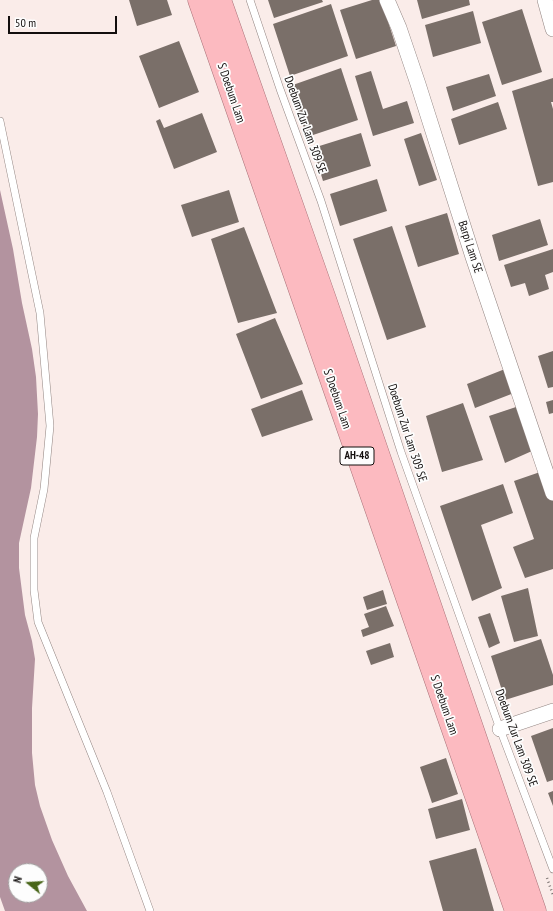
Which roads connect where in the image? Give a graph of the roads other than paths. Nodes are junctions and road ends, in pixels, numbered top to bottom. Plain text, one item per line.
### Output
1 (200, 0) edge
2 (220, 0) edge
3 (250, 0) edge
4 (387, 0) edge
5 (545, 0) edge
6 (553, 29) edge
7 (0, 121) edge
8 (553, 493) edge
9 (553, 711) edge
10 (500, 729) junction
11 (553, 870) edge
12 (150, 911) edge
13 (516, 911) edge
14 (535, 911) edge

1 - 13 highway, S Doebum Lam / AH-48
2 - 14 highway, S Doebum Lam / AH-48
3 - 10 lane, Doebum Zur Lam 309 SE
4 - 8 street, Barpi Lam SE
5 - 6 street
7 - 12 lane
9 - 10 street
10 - 11 lane, Doebum Zur Lam 309 SE

